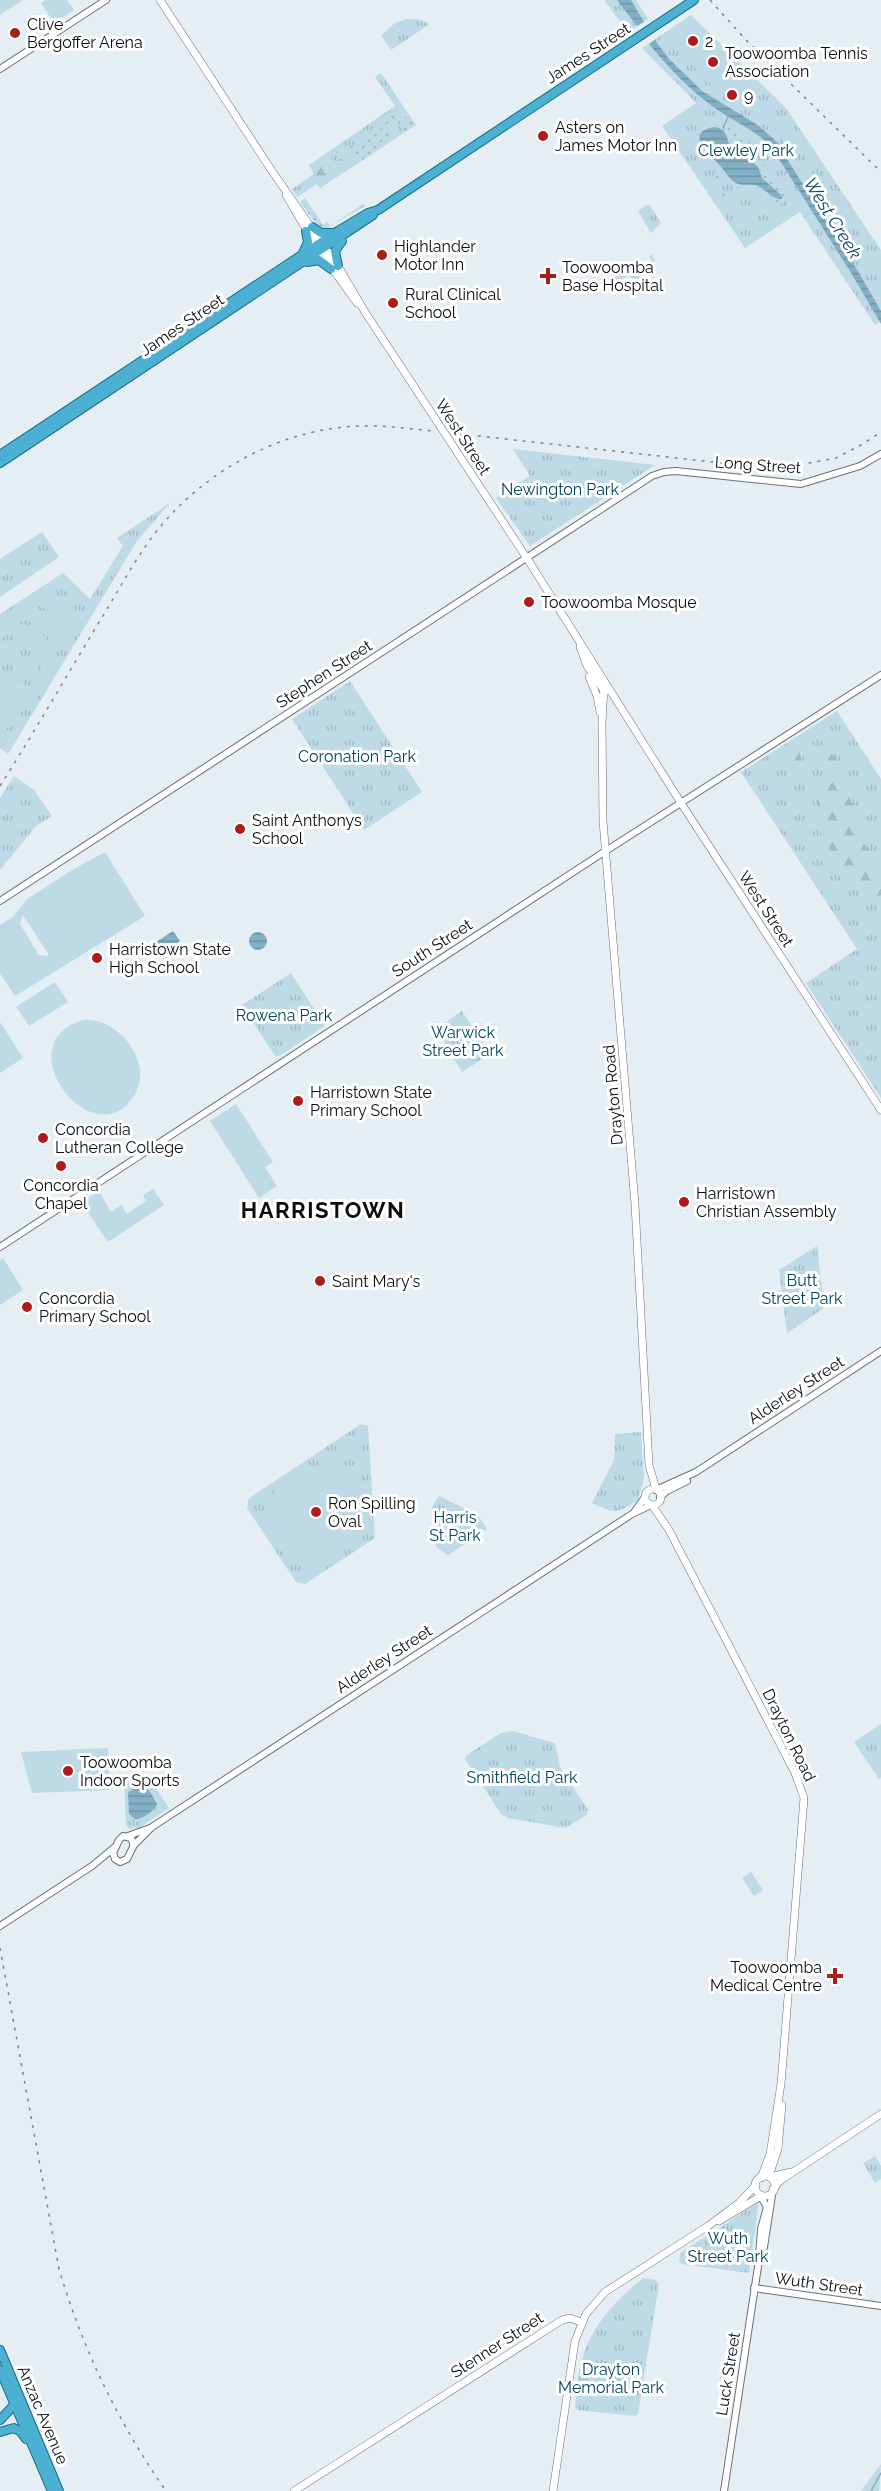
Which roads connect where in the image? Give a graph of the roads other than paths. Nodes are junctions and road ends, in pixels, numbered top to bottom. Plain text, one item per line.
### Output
1 (106, 0) edge
2 (160, 0) edge
3 (694, 0) edge
4 (0, 69) edge
5 (378, 210) junction
6 (309, 229) junction
7 (353, 230) junction
8 (338, 231) junction
9 (321, 247) junction
10 (302, 260) junction
11 (334, 267) junction
12 (881, 454) edge
13 (0, 455) edge
14 (0, 464) edge
15 (664, 472) joint
16 (527, 558) junction
17 (577, 639) junction
18 (586, 651) junction
19 (587, 666) junction
20 (881, 675) edge
21 (604, 692) junction
22 (629, 722) junction
23 (602, 724) junction
24 (681, 803) junction
25 (604, 852) junction
26 (0, 901) edge
27 (881, 1110) edge
28 (0, 1247) edge
29 (881, 1351) edge
30 (649, 1465) junction
31 (696, 1472) junction
32 (656, 1490) junction
33 (646, 1494) junction
34 (660, 1499) junction
35 (651, 1505) junction
36 (632, 1514) junction
37 (666, 1524) junction
38 (152, 1827) junction
39 (128, 1836) junction
40 (115, 1846) junction
41 (133, 1846) junction
42 (116, 1860) junction
43 (92, 1866) junction
44 (0, 1926) edge
45 (782, 2084) junction
46 (881, 2114) edge
47 (774, 2160) junction
48 (796, 2170) junction
49 (784, 2174) junction
50 (770, 2176) junction
51 (761, 2178) junction
52 (756, 2185) junction
53 (773, 2189) junction
54 (761, 2197) junction
55 (708, 2226) junction
56 (759, 2260) junction
57 (754, 2288) junction
58 (881, 2306) edge
59 (581, 2322) junction
60 (0, 2350) edge
61 (0, 2370) edge
62 (15, 2405) junction
63 (0, 2420) edge
64 (0, 2432) edge
65 (35, 2451) junction
66 (52, 2491) edge
67 (59, 2491) edge
68 (294, 2491) edge
69 (553, 2491) edge
70 (724, 2491) edge

1 - 4 street
2 - 6 main road, West Street
3 - 5 highway, James Street
5 - 7 highway, James Street
5 - 8 highway, James Street
6 - 8 highway
6 - 9 main road, West Street
6 - 10 highway
7 - 9 highway, James Street
7 - 11 highway
8 - 9 highway, James Street
9 - 10 highway, James Street
9 - 11 main road, West Street
10 - 11 highway
10 - 13 highway, James Street
10 - 14 highway, James Street
11 - 16 main road, West Street
12 - 15 street, Long Street
15 - 16 street, Stephen Street
16 - 17 main road, West Street
16 - 26 street, Stephen Street
17 - 18 main road
17 - 19 main road
18 - 21 main road
18 - 22 main road
19 - 21 main road
19 - 23 main road
20 - 24 street, South Street
21 - 22 main road
21 - 23 main road
22 - 24 main road, West Street
23 - 25 main road, Drayton Road
24 - 25 street, South Street
24 - 27 main road, West Street
25 - 28 street, South Street
25 - 30 main road, Drayton Road
29 - 31 street, Alderley Street
30 - 32 main road, Drayton Road
30 - 33 main road, Drayton Road
31 - 32 street, Alderley Street
31 - 34 street, Alderley Street
32 - 33 main road
32 - 34 main road, Drayton Road
33 - 35 main road, Drayton Road
33 - 36 street, Alderley Street
34 - 35 main road
34 - 37 main road, Drayton Road
35 - 36 street, Alderley Street
35 - 37 main road, Drayton Road
36 - 38 street, Alderley Street
37 - 45 main road, Drayton Road
38 - 39 street, Alderley Street
38 - 41 street, Alderley Street
39 - 40 street
39 - 41 street
40 - 42 street
40 - 43 street
41 - 42 street
42 - 43 street
43 - 44 street
45 - 47 main road, Drayton Road
45 - 51 main road, Drayton Road
46 - 48 main road
47 - 49 main road
47 - 50 main road, Drayton Road
48 - 49 main road
48 - 53 main road
49 - 50 main road
50 - 51 main road
50 - 53 main road
51 - 52 main road
52 - 54 main road
52 - 55 main road
53 - 54 main road
53 - 56 street, Luck Street
54 - 55 main road
54 - 56 street, Luck Street
55 - 59 main road
56 - 57 street, Luck Street
57 - 58 street, Wuth Street
57 - 70 street, Luck Street
59 - 68 main road, Stenner Street
59 - 69 main road
60 - 67 highway, Anzac Avenue
61 - 62 highway, Anzac Avenue
62 - 63 highway
62 - 65 highway, Anzac Avenue
64 - 65 highway
65 - 66 highway, Anzac Avenue

